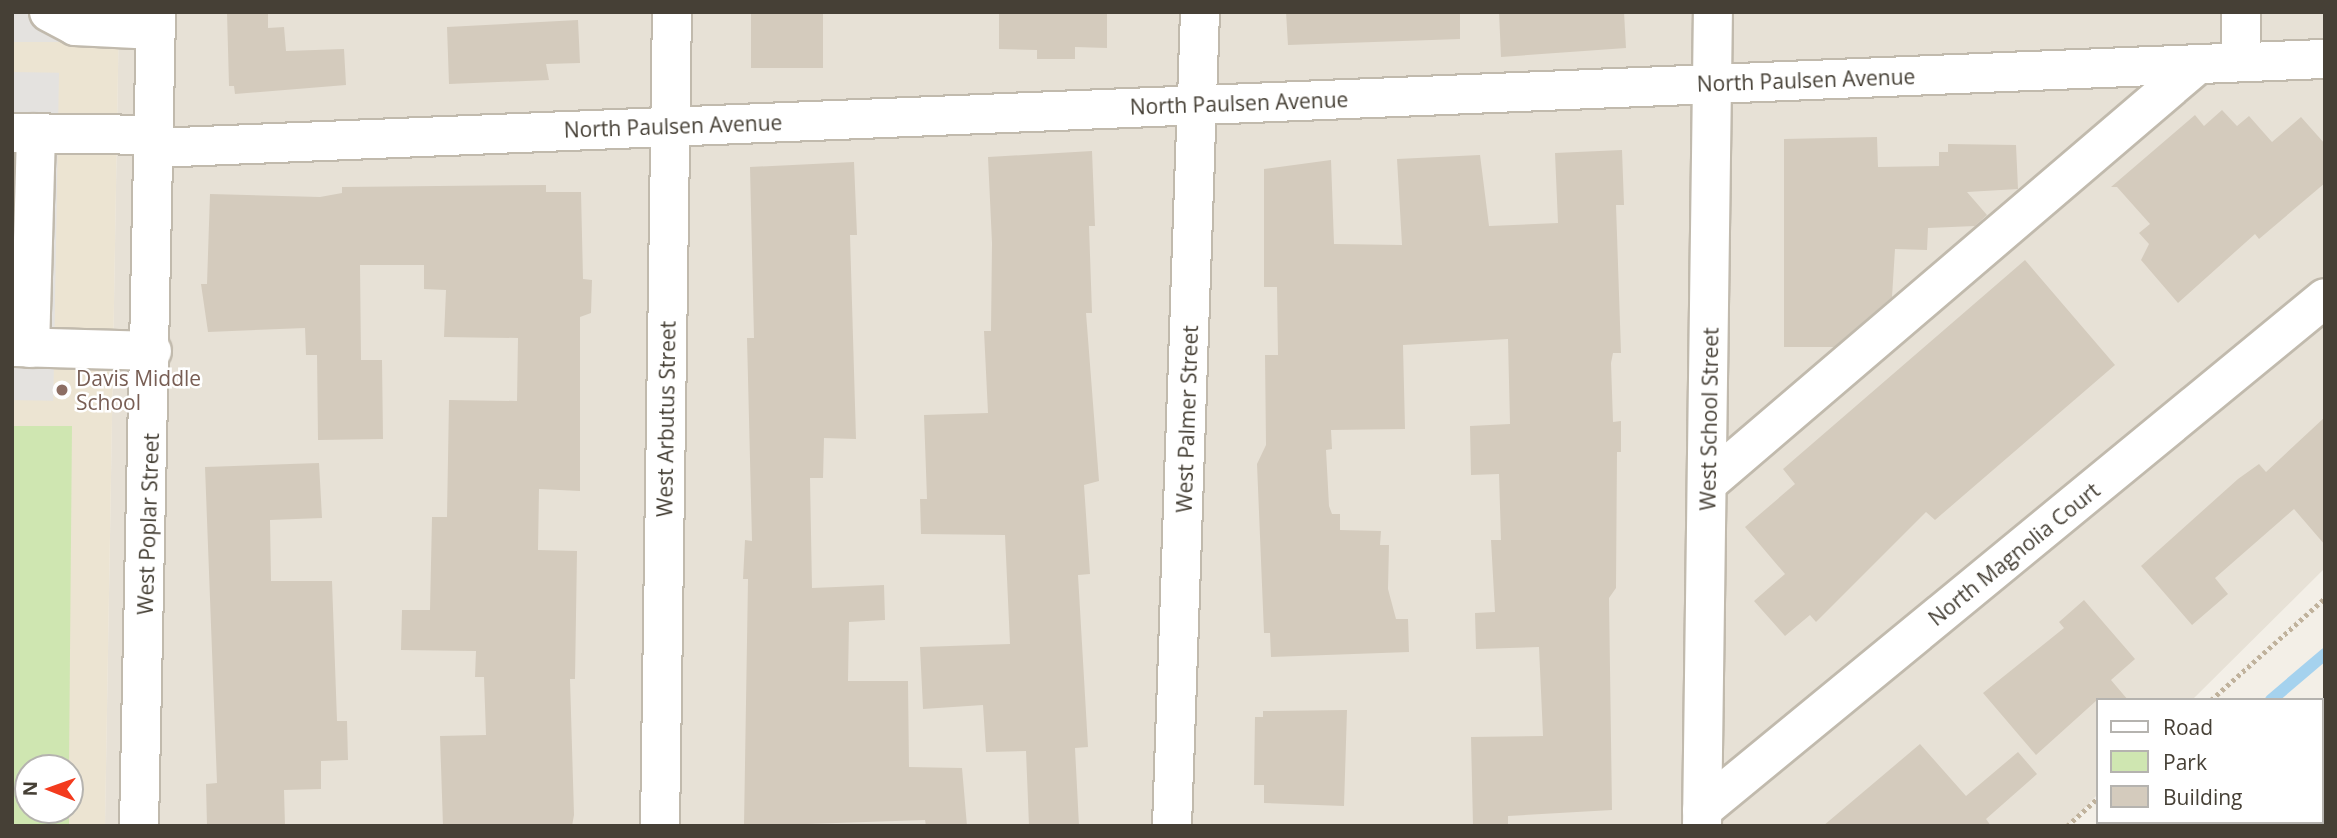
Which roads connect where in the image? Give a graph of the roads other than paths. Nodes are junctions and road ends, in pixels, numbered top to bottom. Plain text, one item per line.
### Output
1 (49, 12) edge
2 (672, 12) edge
3 (1200, 12) edge
4 (1713, 12) edge
5 (2241, 12) edge
6 (156, 21) edge
7 (2325, 59) edge
8 (2241, 62) junction
9 (2198, 64) junction
10 (1712, 84) junction
11 (1199, 105) junction
12 (670, 127) junction
13 (24, 133) edge
14 (154, 142) junction
15 (23, 241) edge
16 (2325, 298) edge
17 (21, 348) edge
18 (152, 351) junction
19 (1709, 482) junction
20 (1702, 818) edge
21 (139, 826) edge
22 (660, 826) edge
23 (1172, 826) edge

1 - 6 street
2 - 12 street, West Arbutus Street
3 - 11 street, West Palmer Street
4 - 10 street, West School Street
5 - 8 street
6 - 14 street, West Poplar Street
7 - 8 street, North Paulsen Avenue
8 - 9 street, North Paulsen Avenue
9 - 10 street, North Paulsen Avenue
9 - 19 street
10 - 11 street, North Paulsen Avenue
10 - 19 street, West School Street
11 - 12 street, North Paulsen Avenue
11 - 23 street, West Palmer Street
12 - 14 street, North Paulsen Avenue
12 - 22 street, West Arbutus Street
13 - 14 street, North Paulsen Avenue
13 - 15 street
14 - 18 street, West Poplar Street
15 - 17 street
16 - 20 street, North Magnolia Court
17 - 18 street
18 - 21 street, West Poplar Street
19 - 20 street, West School Street

